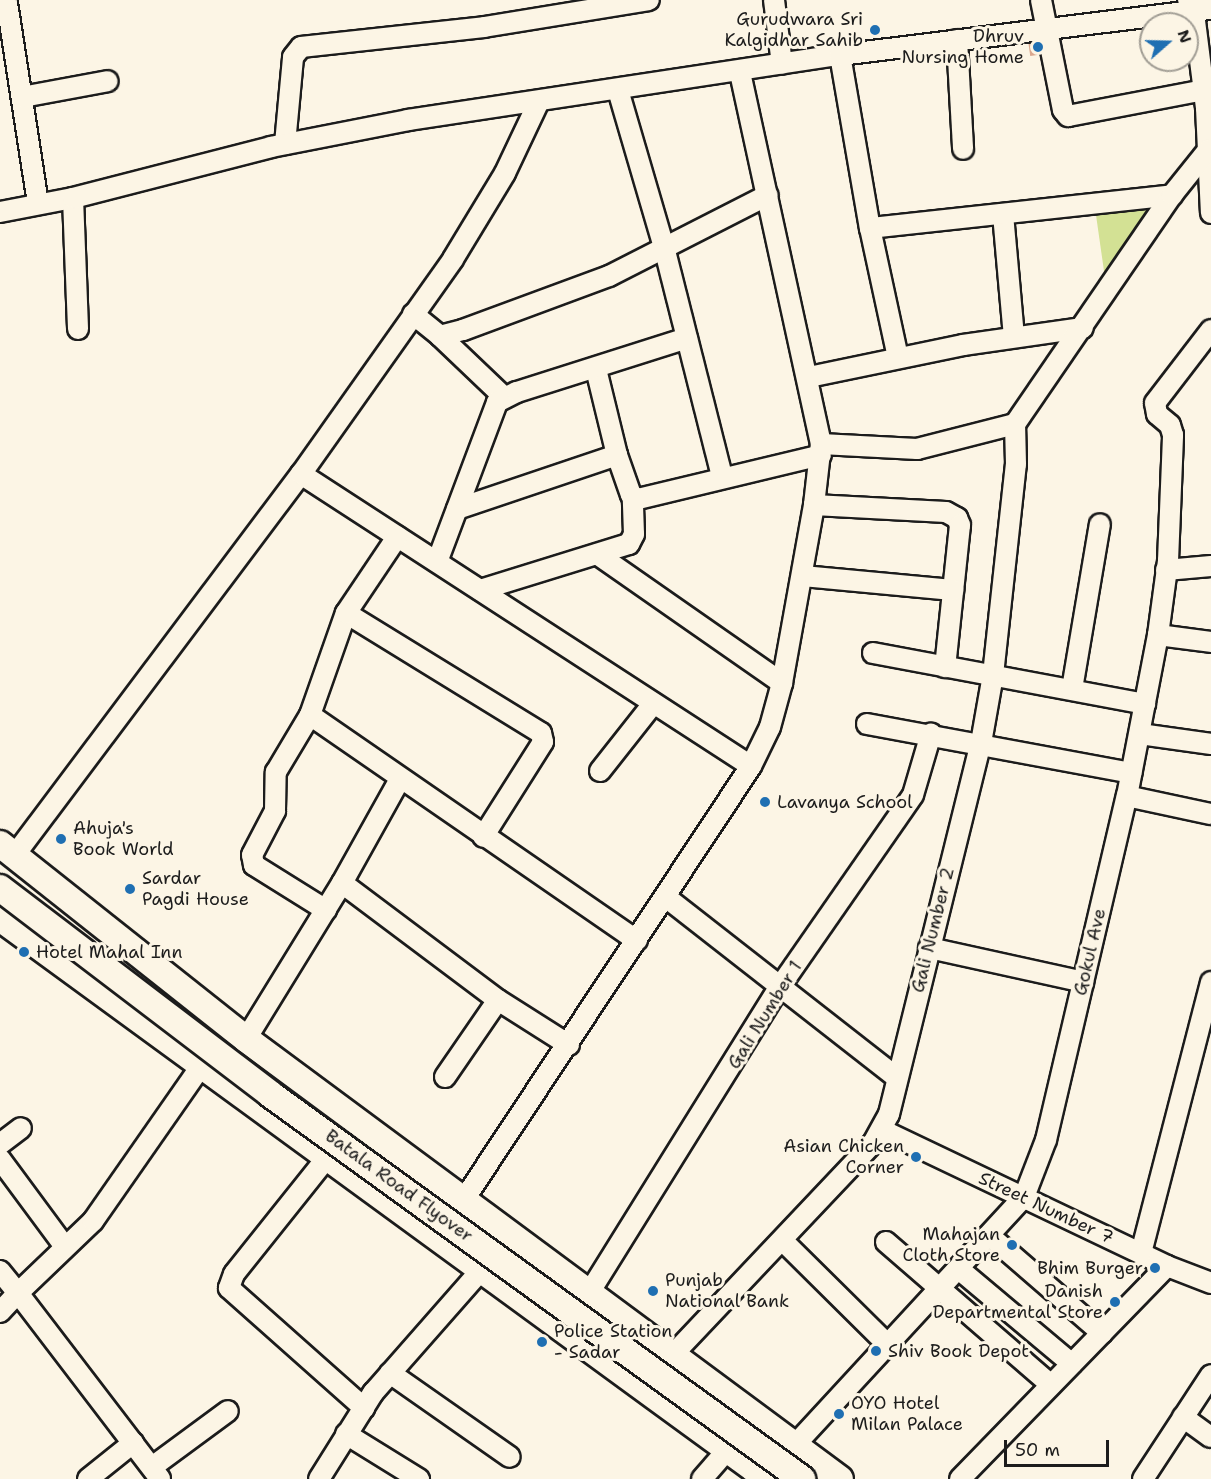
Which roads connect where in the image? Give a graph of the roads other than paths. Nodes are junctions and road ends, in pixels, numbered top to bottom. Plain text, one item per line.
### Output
1 (650, 0) edge
2 (774, 0) edge
3 (1041, 0) edge
4 (9, 2) edge
5 (1198, 8) edge
6 (1044, 27) junction
7 (957, 40) junction
8 (840, 55) junction
9 (782, 64) junction
10 (740, 72) junction
11 (108, 81) dead end
12 (618, 90) junction
13 (22, 97) junction
14 (539, 101) junction
15 (1207, 102) edge
16 (285, 144) junction
17 (963, 149) dead end
18 (1208, 150) junction
19 (768, 195) junction
20 (1172, 195) junction
21 (73, 198) junction
22 (38, 204) junction
23 (1211, 206) edge
24 (0, 212) edge
25 (1004, 214) junction
26 (870, 228) junction
27 (664, 247) junction
28 (413, 314) junction
29 (1083, 328) junction
30 (78, 329) dead end
31 (1211, 330) edge
32 (440, 336) junction
33 (1014, 337) junction
34 (687, 338) junction
35 (898, 358) junction
36 (596, 369) junction
37 (809, 377) junction
38 (504, 397) junction
39 (1015, 424) junction
40 (821, 450) junction
41 (617, 455) junction
42 (301, 474) junction
43 (722, 477) junction
44 (633, 497) junction
45 (814, 505) junction
46 (457, 509) junction
47 (1100, 524) dead end
48 (397, 537) junction
49 (597, 554) junction
50 (437, 562) junction
51 (1211, 566) edge
52 (1166, 570) junction
53 (802, 576) junction
54 (480, 590) junction
55 (953, 590) junction
56 (346, 613) junction
57 (1158, 635) junction
58 (1211, 642) edge
59 (873, 653) dead end
60 (945, 667) junction
61 (993, 675) junction
62 (782, 683) junction
63 (1072, 689) junction
64 (653, 704) junction
65 (1145, 704) junction
66 (310, 715) junction
67 (867, 724) dead end
68 (931, 734) junction
69 (1140, 734) junction
70 (981, 744) junction
71 (1211, 744) edge
72 (752, 766) junction
73 (600, 771) dead end
74 (1132, 773) junction
75 (400, 779) junction
76 (1127, 796) junction
77 (1211, 814) edge
78 (483, 837) junction
79 (7, 850) edge
80 (342, 883) junction
81 (0, 888) edge
82 (667, 898) junction
83 (326, 910) junction
84 (2, 924) edge
85 (637, 940) junction
86 (929, 948) junction
87 (1083, 982) junction
88 (1211, 982) edge
89 (782, 985) junction
90 (498, 1000) junction
91 (246, 1039) junction
92 (569, 1045) junction
93 (201, 1066) junction
94 (445, 1077) dead end
95 (896, 1077) junction
96 (21, 1128) dead end
97 (882, 1130) junction
98 (0, 1143) edge
99 (329, 1155) junction
100 (0, 1159) edge
101 (1024, 1197) junction
102 (465, 1198) junction
103 (991, 1237) junction
104 (783, 1241) junction
105 (886, 1242) dead end
106 (64, 1247) junction
107 (1141, 1253) junction
108 (1167, 1266) junction
109 (482, 1269) junction
110 (960, 1270) junction
111 (0, 1271) edge
112 (1211, 1283) edge
113 (940, 1291) junction
114 (18, 1293) junction
115 (589, 1293) junction
116 (0, 1312) edge
117 (1102, 1333) junction
118 (889, 1346) junction
119 (671, 1354) junction
120 (1072, 1364) junction
121 (390, 1373) junction
122 (1211, 1375) edge
123 (1051, 1385) junction
124 (644, 1389) junction
125 (364, 1408) junction
126 (228, 1411) dead end
127 (1184, 1417) junction
128 (346, 1434) junction
129 (1211, 1437) edge
130 (787, 1441) junction
131 (133, 1443) junction
132 (733, 1455) junction
133 (510, 1457) dead end
134 (156, 1473) edge
135 (764, 1478) edge
136 (1145, 1478) edge
137 (88, 1479) edge
138 (319, 1479) edge
139 (419, 1479) edge
140 (702, 1479) edge
141 (802, 1479) edge
142 (840, 1479) edge
143 (960, 1479) edge

1 - 16 street
2 - 9 street
3 - 6 street
4 - 13 street
5 - 6 street
5 - 15 street
6 - 7 street
6 - 15 street
7 - 8 street
7 - 17 street
8 - 9 street
8 - 26 street
9 - 10 street
10 - 12 street
10 - 19 street
11 - 13 street
12 - 14 street
12 - 27 street
13 - 22 street
14 - 16 street
14 - 28 street
15 - 18 street
16 - 21 street
18 - 20 street
18 - 23 street
19 - 27 street
19 - 37 street
20 - 25 street
20 - 29 street
21 - 22 street
21 - 30 street
22 - 24 street
25 - 26 street
25 - 33 street
26 - 35 street
27 - 32 street
27 - 34 street
28 - 32 street
28 - 42 street
29 - 33 street
29 - 39 street
31 - 52 street, Gokul Ave
32 - 38 street
33 - 35 street
34 - 36 street
34 - 43 street
35 - 37 street
36 - 38 street
36 - 41 street
37 - 40 street
38 - 46 street
39 - 40 street
39 - 61 street, Gali Number 2
40 - 43 street
40 - 45 street
41 - 44 street
41 - 46 street
42 - 48 street
42 - 79 street
43 - 44 street
44 - 49 street
45 - 53 street
45 - 55 street
46 - 50 street
47 - 63 street
48 - 50 street
48 - 56 street
49 - 54 street
49 - 62 street
50 - 54 street
51 - 52 street
52 - 57 street, Gokul Ave
53 - 55 street
53 - 62 street
54 - 64 street
55 - 60 street
56 - 66 street
56 - 78 street
57 - 58 street
57 - 65 street, Gokul Ave
59 - 60 street
60 - 61 street
61 - 63 street
61 - 70 street, Gali Number 2
62 - 72 street
63 - 65 street
64 - 72 street
64 - 73 street
65 - 69 street, Gokul Ave
66 - 75 street
66 - 83 street
67 - 68 street
68 - 70 street
68 - 89 street, Gali Number 1
69 - 71 street
69 - 74 street, Gokul Ave
70 - 74 street
70 - 86 street, Gali Number 2
72 - 82 street
74 - 76 street, Gokul Ave
75 - 78 street
75 - 80 street
76 - 77 street
76 - 87 street, Gokul Ave
78 - 85 street
79 - 91 main road
80 - 83 street
80 - 90 street
81 - 141 main road, Batala Road Flyover, bridge
82 - 85 street
82 - 89 street
83 - 91 street
84 - 93 main road
85 - 92 street
86 - 87 street
86 - 95 street, Gali Number 2
87 - 101 street, Gokul Ave
88 - 107 street
89 - 95 street
89 - 115 street, Gali Number 1
90 - 92 street
90 - 94 street
91 - 102 main road
92 - 102 street
93 - 99 main road
93 - 106 street
95 - 97 street, Gali Number 2
96 - 98 street
97 - 101 street, Street Number 7
97 - 104 street, Gali Number 2
99 - 109 main road
99 - 125 street
100 - 106 street
101 - 103 street, Gokul Ave
101 - 107 street, Street Number 7
102 - 115 main road
103 - 110 street, Gokul Ave
103 - 117 street
104 - 118 street
104 - 119 street, Gali Number 2
105 - 113 street
106 - 114 street
107 - 108 street, Street Number 7
108 - 112 street, Street Number 7
108 - 117 street
109 - 121 street
109 - 124 main road
110 - 113 street, Gokul Ave
110 - 120 street
111 - 114 street
113 - 118 street, Gokul Ave
113 - 123 street
114 - 116 street
114 - 131 street
115 - 119 main road
117 - 120 street
118 - 130 street, Gokul Ave
119 - 124 street, Gali Number 2
119 - 130 main road
120 - 123 street
121 - 125 street
121 - 133 street
122 - 127 street
123 - 143 street
124 - 132 main road
125 - 128 street
126 - 134 street
127 - 129 street
127 - 136 street
128 - 138 street
128 - 139 street
130 - 132 street, Gokul Ave
130 - 142 main road
131 - 134 street
131 - 137 street
132 - 135 main road
132 - 140 street, Gokul Ave

